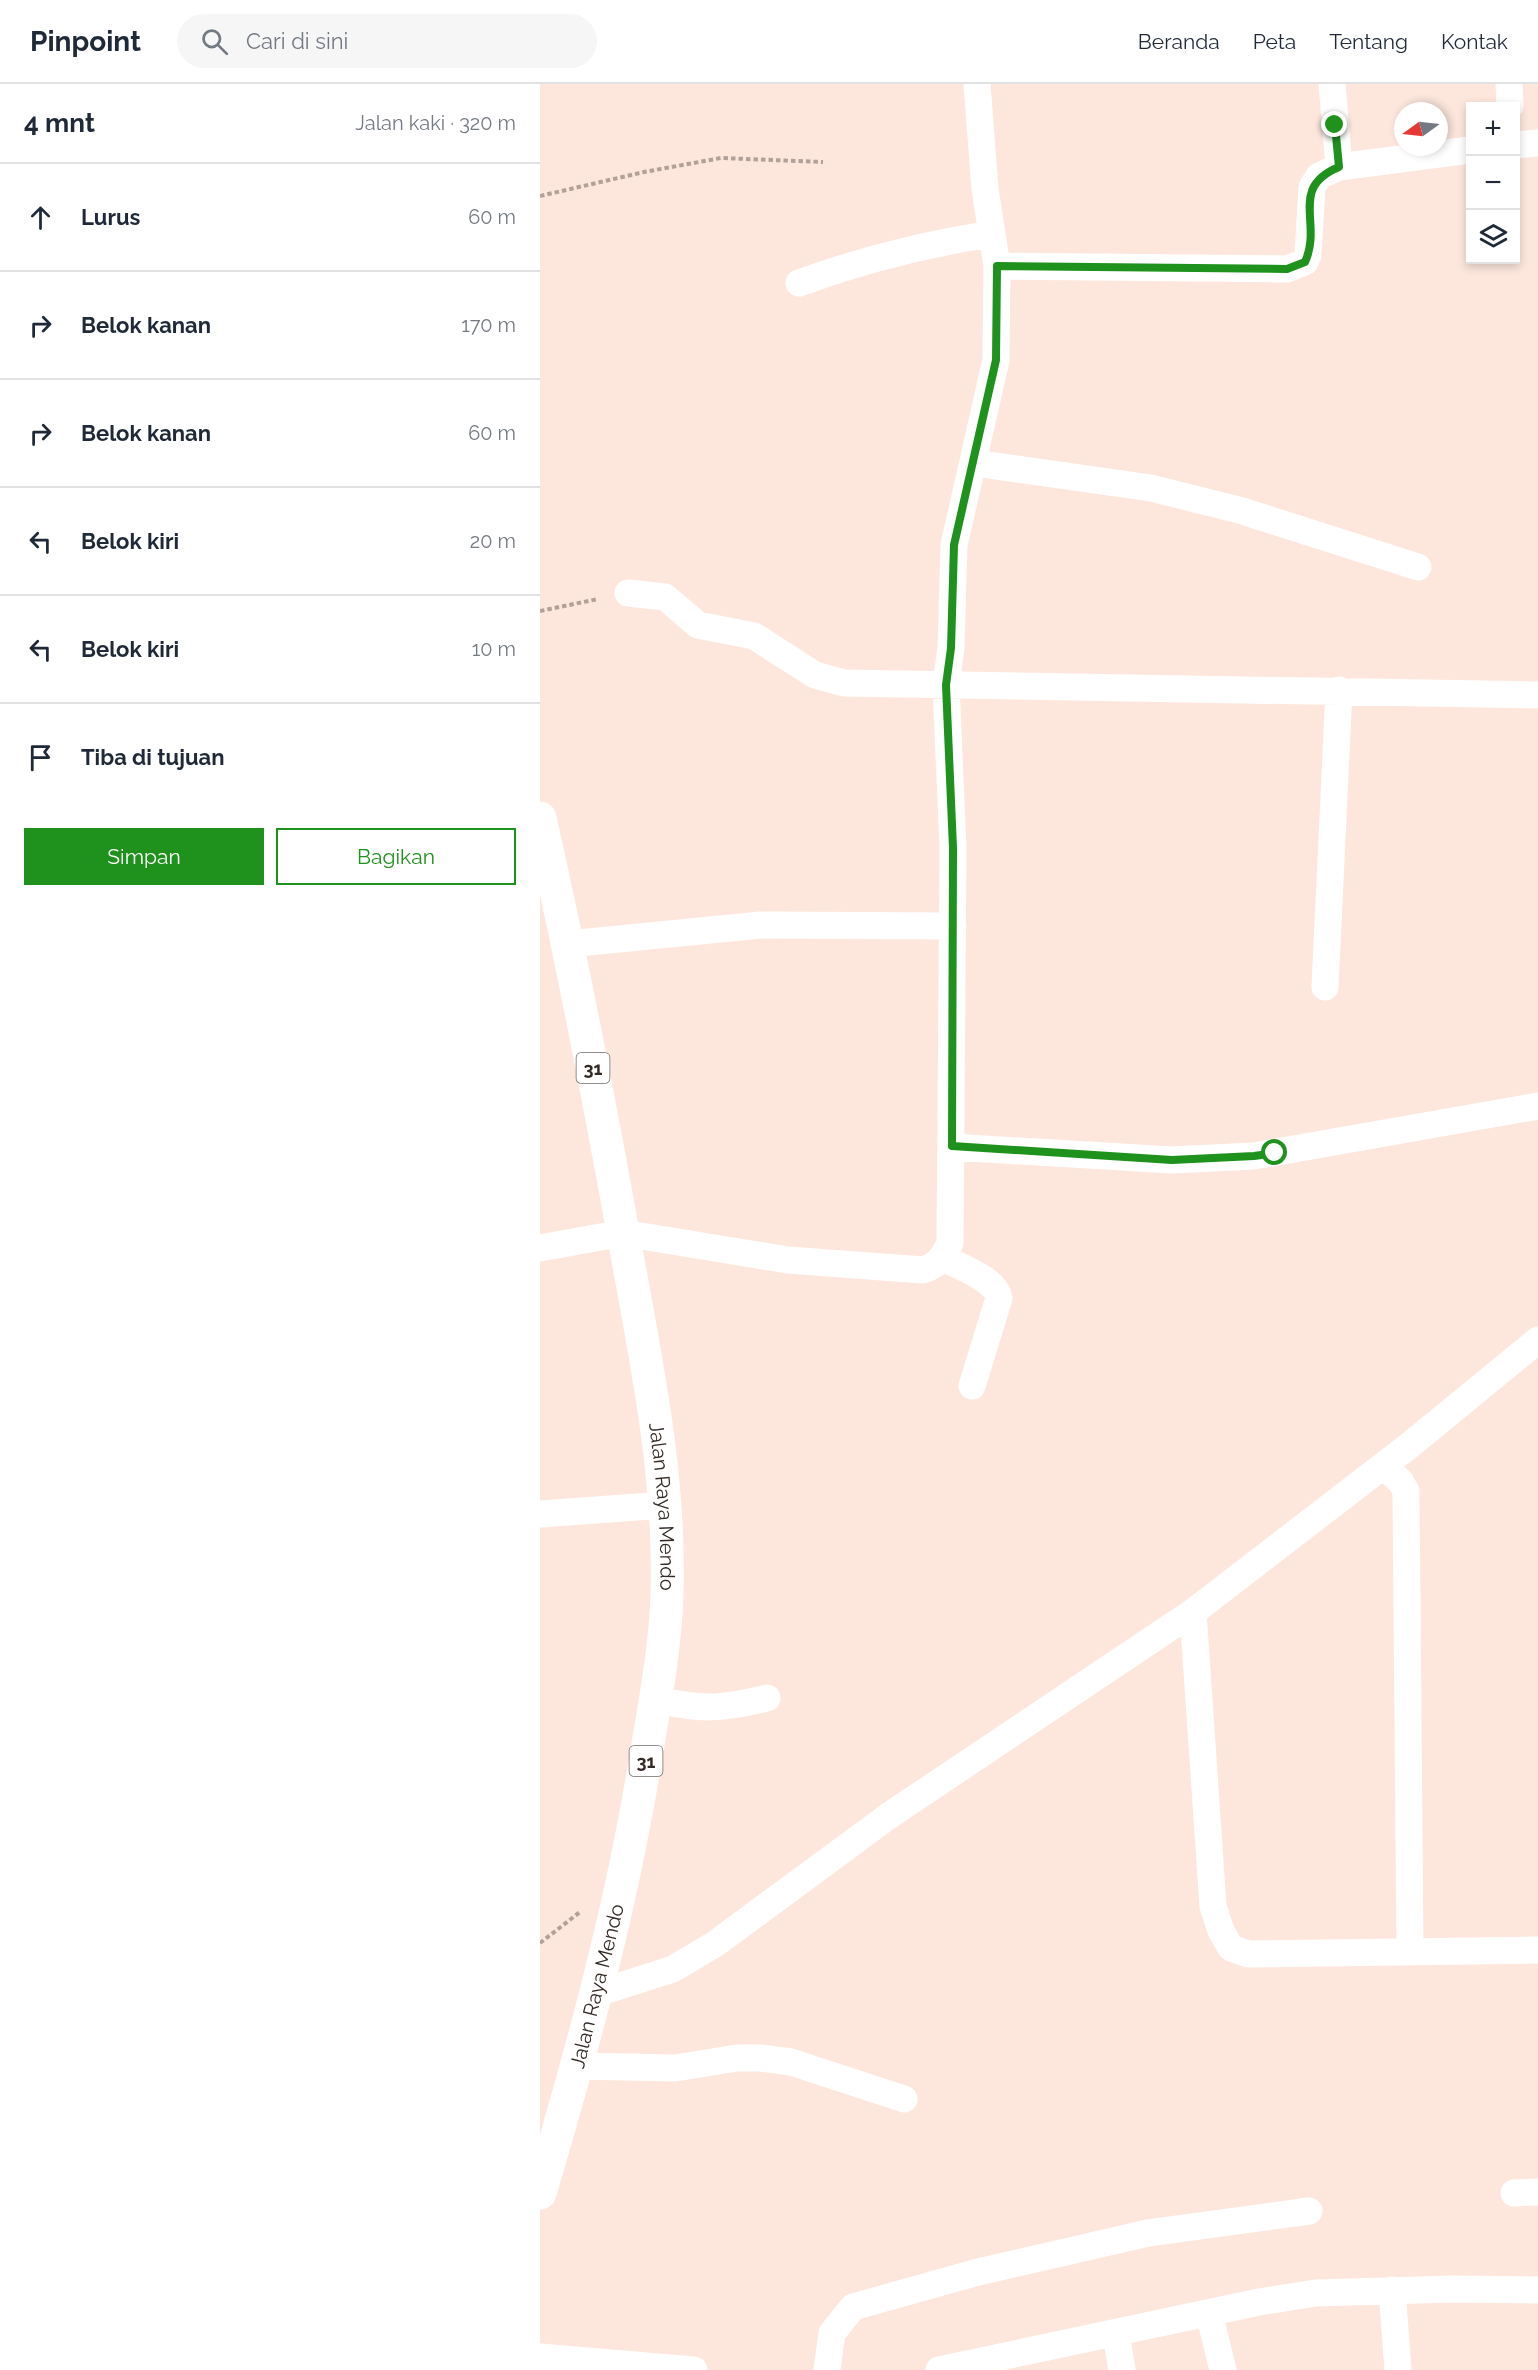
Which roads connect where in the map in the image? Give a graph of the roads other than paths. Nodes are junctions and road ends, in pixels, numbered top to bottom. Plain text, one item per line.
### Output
1 (977, 84) edge
2 (1332, 84) edge
3 (1509, 84) edge
4 (1510, 102) edge
5 (1538, 143) edge
6 (1520, 145) edge
7 (1466, 151) edge
8 (1339, 167) junction
9 (992, 234) junction
10 (997, 266) junction
11 (799, 283) dead end
12 (974, 464) junction
13 (1418, 567) dead end
14 (628, 592) road end
15 (946, 685) junction
16 (1339, 690) junction
17 (1538, 695) edge
18 (540, 818) edge
19 (953, 926) junction
20 (568, 944) junction
21 (1325, 987) dead end
22 (1538, 1106) edge
23 (952, 1146) junction
24 (623, 1233) junction
25 (540, 1248) edge
26 (943, 1258) junction
27 (1538, 1340) edge
28 (972, 1386) dead end
29 (1384, 1466) junction
30 (665, 1505) junction
31 (540, 1514) edge
32 (1193, 1612) junction
33 (767, 1698) dead end
34 (657, 1700) junction
35 (1538, 1950) edge
36 (1410, 1951) junction
37 (598, 1993) junction
38 (577, 2066) junction
39 (904, 2099) dead end
40 (540, 2193) edge
41 (1309, 2211) dead end
42 (1538, 2289) edge
43 (1392, 2290) junction
44 (1209, 2313) junction
45 (1116, 2333) junction
46 (540, 2357) edge
47 (694, 2370) edge
48 (827, 2370) edge
49 (939, 2370) edge
50 (1122, 2370) edge
51 (1223, 2370) edge
52 (1398, 2370) edge

1 - 9 street
2 - 8 street
3 - 4 street
5 - 6 street
7 - 8 street
8 - 10 street
9 - 10 street
9 - 11 street
10 - 12 street
12 - 13 street
12 - 15 street
14 - 15 street
15 - 16 street
15 - 19 street
16 - 17 street
16 - 21 street
18 - 20 highway, Jalan Raya Mendo / 31
19 - 20 street
19 - 23 street
20 - 24 highway, Jalan Raya Mendo / 31
22 - 23 street
23 - 26 street
24 - 25 street
24 - 26 street
24 - 30 highway, Jalan Raya Mendo / 31
26 - 28 street
27 - 29 street
29 - 32 street
29 - 36 street
30 - 31 street
30 - 34 highway, Jalan Raya Mendo / 31
32 - 36 street
32 - 37 street
33 - 34 street
34 - 37 highway, Jalan Raya Mendo / 31
35 - 36 street
37 - 38 highway, Jalan Raya Mendo / 31
38 - 39 street
38 - 40 highway, Jalan Raya Mendo / 31
41 - 48 street
42 - 43 street
43 - 44 street
43 - 52 street
44 - 45 street
44 - 51 street
45 - 49 street
45 - 50 street
46 - 47 street

